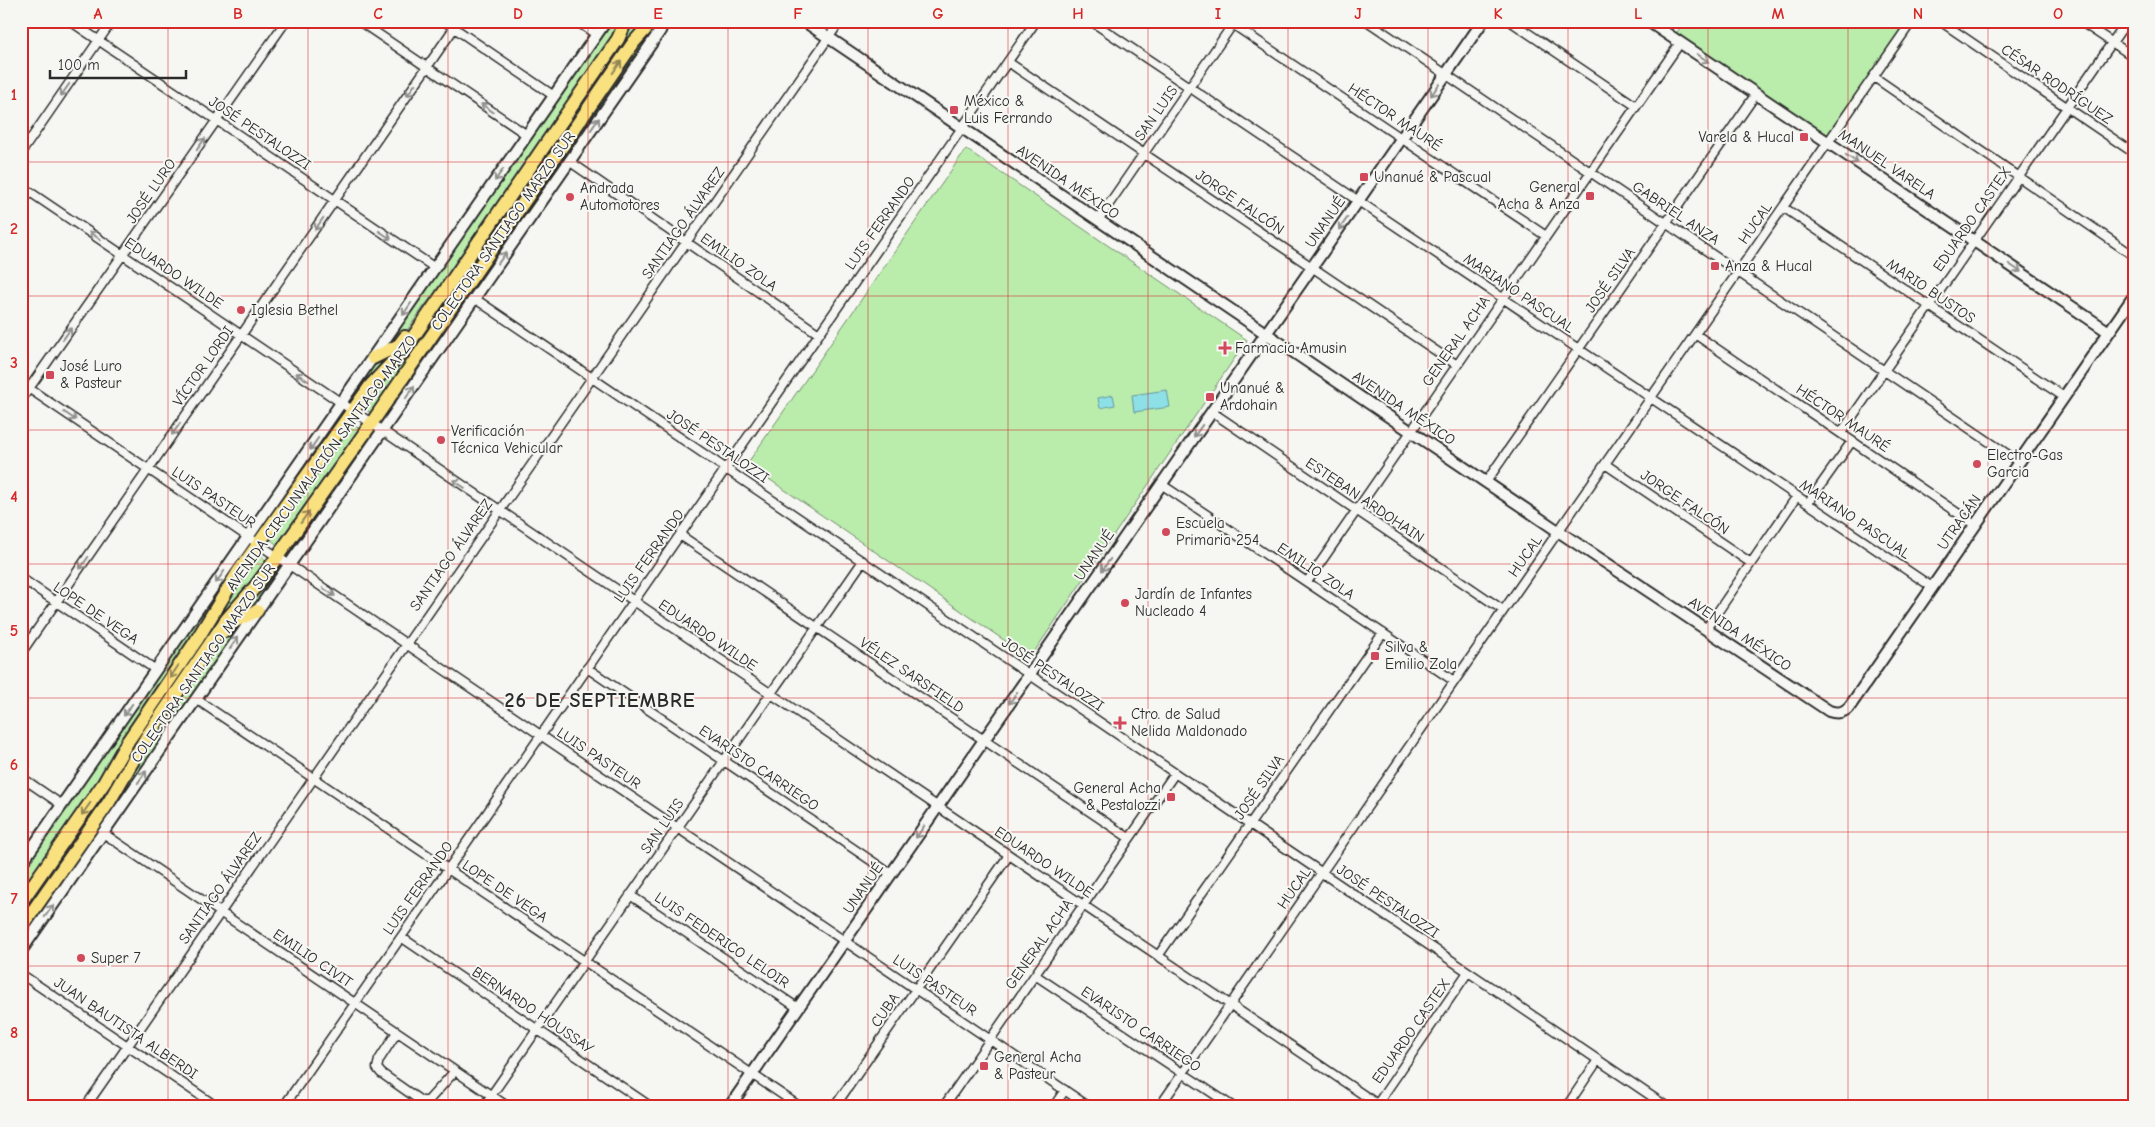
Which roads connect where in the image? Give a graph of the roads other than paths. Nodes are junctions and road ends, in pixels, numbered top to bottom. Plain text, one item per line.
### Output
1 (70, 21) edge
2 (112, 21) edge
3 (286, 21) edge
4 (359, 21) edge
5 (444, 21) edge
6 (576, 21) edge
7 (606, 21) edge
8 (626, 21) edge
9 (653, 21) edge
10 (664, 21) edge
11 (804, 21) edge
12 (840, 21) edge
13 (1036, 21) edge
14 (1091, 21) edge
15 (1367, 21) edge
16 (1483, 21) edge
17 (1510, 21) edge
18 (1648, 21) edge
19 (1912, 21) edge
20 (1940, 21) edge
21 (2080, 21) edge
22 (2127, 21) edge
23 (1232, 22) edge
24 (457, 25) edge
25 (597, 35) junction
26 (828, 38) junction
27 (99, 41) junction
28 (2112, 42) junction
29 (1680, 43) junction
30 (2134, 57) edge
31 (1008, 62) junction
32 (427, 67) junction
33 (1446, 75) junction
34 (1874, 76) junction
35 (1190, 88) junction
36 (1756, 94) junction
37 (554, 96) junction
38 (1636, 106) junction
39 (2067, 108) junction
40 (216, 121) junction
41 (962, 128) junction
42 (527, 135) junction
43 (1402, 138) junction
44 (1828, 143) junction
45 (21, 153) edge
46 (2134, 153) edge
47 (1144, 154) junction
48 (570, 161) junction
49 (1590, 172) junction
50 (2019, 177) junction
51 (21, 186) edge
52 (335, 201) junction
53 (1358, 201) junction
54 (1783, 207) junction
55 (1098, 220) junction
56 (1666, 224) junction
57 (1546, 236) junction
58 (1974, 241) junction
59 (686, 242) junction
60 (123, 255) junction
61 (2134, 256) edge
62 (1312, 267) junction
63 (434, 268) junction
64 (1738, 272) junction
65 (454, 277) junction
66 (2134, 296) edge
67 (474, 298) junction
68 (1503, 298) junction
69 (1929, 306) junction
70 (2109, 332) junction
71 (820, 334) junction
72 (1266, 334) junction
73 (1695, 334) junction
74 (241, 335) junction
75 (1579, 349) junction
76 (373, 358) junction
77 (1457, 365) junction
78 (1884, 371) junction
79 (592, 378) junction
80 (21, 383) edge
81 (30, 388) junction
82 (2064, 397) junction
83 (1651, 398) junction
84 (21, 400) edge
85 (347, 407) junction
86 (1212, 412) junction
87 (371, 424) junction
88 (1411, 431) junction
89 (383, 432) junction
90 (1841, 433) junction
91 (1852, 441) junction
92 (2019, 462) junction
93 (1605, 464) junction
94 (726, 468) junction
95 (148, 469) junction
96 (1486, 482) junction
97 (1161, 484) junction
98 (1797, 496) junction
99 (1808, 503) junction
100 (1356, 510) junction
101 (499, 511) junction
102 (1975, 525) junction
103 (1558, 531) junction
104 (680, 535) junction
105 (253, 540) junction
106 (277, 556) junction
107 (863, 561) junction
108 (1750, 564) junction
109 (289, 565) junction
110 (21, 578) edge
111 (1307, 582) junction
112 (1932, 587) junction
113 (56, 602) junction
114 (634, 602) junction
115 (1503, 610) junction
116 (257, 611) junction
117 (817, 628) junction
118 (1706, 629) junction
119 (1383, 633) junction
120 (406, 644) junction
121 (21, 653) edge
122 (587, 668) junction
123 (156, 670) junction
124 (1030, 674) junction
125 (186, 679) junction
126 (1454, 681) junction
127 (770, 694) junction
128 (196, 699) junction
129 (1841, 713) joint
130 (541, 735) junction
131 (984, 740) junction
132 (724, 761) junction
133 (1175, 773) junction
134 (21, 777) edge
135 (313, 778) junction
136 (62, 805) junction
137 (938, 807) junction
138 (1250, 824) junction
139 (677, 828) junction
140 (103, 833) junction
141 (1129, 838) junction
142 (1009, 855) junction
143 (21, 864) edge
144 (448, 869) junction
145 (1322, 872) junction
146 (891, 874) junction
147 (630, 895) junction
148 (21, 902) edge
149 (1083, 905) junction
150 (220, 912) junction
151 (21, 928) edge
152 (401, 937) junction
153 (844, 941) junction
154 (21, 951) edge
155 (1158, 956) junction
156 (584, 961) junction
157 (1468, 972) junction
158 (21, 974) edge
159 (1034, 974) junction
160 (916, 990) junction
161 (355, 1003) junction
162 (1230, 1004) junction
163 (798, 1008) junction
164 (537, 1029) junction
165 (397, 1032) junction
166 (990, 1039) junction
167 (128, 1046) junction
168 (1598, 1060) junction
169 (455, 1071) junction
170 (1182, 1073) junction
171 (752, 1074) junction
172 (1065, 1090) junction
173 (491, 1095) junction
174 (1378, 1105) edge
175 (86, 1106) edge
176 (216, 1106) edge
177 (284, 1106) edge
178 (484, 1106) edge
179 (507, 1106) edge
180 (650, 1106) edge
181 (730, 1106) edge
182 (799, 1106) edge
183 (835, 1106) edge
184 (944, 1106) edge
185 (1054, 1106) edge
186 (1088, 1106) edge
187 (1160, 1106) edge
188 (1232, 1106) edge
189 (1567, 1106) edge
190 (1666, 1106) edge

1 - 27 street, JOSÉ PESTALOZZI
2 - 27 street
3 - 40 street, JOSÉ LURO
4 - 32 street
5 - 24 street
6 - 25 street
7 - 25 street
8 - 65 main road, AVENIDA CIRCUNVALACIÓN SANTIAGO MARZO
87 -> 9 main road, AVENIDA CIRCUNVALACIÓN SANTIAGO MARZO
48 -> 10 street, COLECTORA SANTIAGO MARZO SUR
11 - 26 street, AVENIDA MÉXICO
12 - 26 street, SANTIAGO ÁLVAREZ
13 - 31 street, LUIS FERRANDO
14 - 35 street, MARIANO PASCUAL
15 - 33 street, GABRIEL ANZA
16 - 33 street, UNANUÉ
17 - 38 street
18 - 29 street, MANUEL VARELA
19 - 34 street, HUCAL
20 - 39 street, CÉSAR RODRÍGUEZ
21 - 28 street
22 - 28 street, EDUARDO CASTEX
23 - 35 street, SAN LUIS
23 - 43 street, HÉCTOR MAURÉ
24 - 32 street, VÍCTOR LORDI
24 - 37 street
25 - 37 street
26 - 41 street, AVENIDA MÉXICO
26 - 59 street, SANTIAGO ÁLVAREZ
27 - 40 street, JOSÉ PESTALOZZI
27 -> 45 street
28 - 30 street
28 - 39 street, EDUARDO CASTEX
29 -> 36 street, MANUEL VARELA
29 - 38 street, GENERAL ACHA
31 - 41 street, LUIS FERRANDO
31 - 47 street, JORGE FALCÓN
42 -> 32 street
32 -> 52 street, VÍCTOR LORDI
33 -> 43 street, UNANUÉ
33 - 49 street, GABRIEL ANZA
34 - 44 street, HUCAL
34 - 50 street
35 - 47 street, SAN LUIS
35 - 53 street, MARIANO PASCUAL
36 - 44 street, MANUEL VARELA
36 - 56 street, JOSÉ SILVA
37 - 42 street
38 - 49 street, GENERAL ACHA
39 - 46 street, CÉSAR RODRÍGUEZ
39 - 50 street, EDUARDO CASTEX
40 - 52 street, JOSÉ PESTALOZZI
60 -> 40 street, JOSÉ LURO
41 - 55 street, AVENIDA MÉXICO
41 - 71 street, LUIS FERRANDO
42 -> 63 street
43 - 53 street, UNANUÉ
43 - 57 street, HÉCTOR MAURÉ
44 - 54 street, HUCAL
44 -> 58 street, MANUEL VARELA
47 - 55 street, SAN LUIS
47 - 62 street, JORGE FALCÓN
48 - 59 street, EMILIO ZOLA
67 -> 48 street, COLECTORA SANTIAGO MARZO SUR
49 - 56 street, GABRIEL ANZA
49 - 57 street, GENERAL ACHA
50 - 58 street, EDUARDO CASTEX
50 - 61 street
60 -> 51 street, EDUARDO WILDE
52 -> 63 street, JOSÉ PESTALOZZI
52 -> 74 street, VÍCTOR LORDI
53 -> 62 street, UNANUÉ
53 - 68 street, MARIANO PASCUAL
54 - 64 street, HUCAL
54 - 69 street, MARIO BUSTOS
55 - 72 street, AVENIDA MÉXICO
56 - 64 street, GABRIEL ANZA
56 - 75 street, JOSÉ SILVA
57 - 68 street, GENERAL ACHA
58 - 69 street, EDUARDO CASTEX
58 -> 70 street, MANUEL VARELA
59 - 71 street, EMILIO ZOLA
59 - 79 street, SANTIAGO ÁLVAREZ
60 - 74 street, EDUARDO WILDE
81 -> 60 street, JOSÉ LURO
62 - 72 street, UNANUÉ
62 - 77 street, JORGE FALCÓN
63 -> 76 street
64 - 73 street, HUCAL
64 - 78 street, GABRIEL ANZA
65 - 76 main road
65 - 85 main road, AVENIDA CIRCUNVALACIÓN SANTIAGO MARZO
66 - 70 street, UTRACÁN
67 - 79 street, JOSÉ PESTALOZZI
89 -> 67 street, COLECTORA SANTIAGO MARZO SUR
68 - 75 street, MARIANO PASCUAL
68 - 77 street, GENERAL ACHA
69 - 78 street, EDUARDO CASTEX
69 - 82 street, MARIO BUSTOS
70 - 82 street, UTRACÁN
71 - 94 street, LUIS FERRANDO
72 - 86 street, UNANUÉ
72 - 88 street, AVENIDA MÉXICO
73 - 83 street, HUCAL
73 - 90 street, HÉCTOR MAURÉ
85 -> 74 street, EDUARDO WILDE
74 -> 95 street, VÍCTOR LORDI
75 - 83 street, MARIANO PASCUAL
75 - 96 street, JOSÉ SILVA
76 - 85 street
77 - 88 street, GENERAL ACHA
78 - 90 street, EDUARDO CASTEX
78 - 92 street, GABRIEL ANZA
79 - 94 street, JOSÉ PESTALOZZI
79 - 101 street, SANTIAGO ÁLVAREZ
80 - 81 street, LUIS PASTEUR
81 - 84 street, JOSÉ LURO
81 -> 95 street, LUIS PASTEUR
82 - 92 street, UTRACÁN
83 - 93 street, HUCAL
83 - 98 street, MARIANO PASCUAL
85 - 87 street, EDUARDO WILDE
85 -> 105 main road, AVENIDA CIRCUNVALACIÓN SANTIAGO MARZO
86 -> 97 street, UNANUÉ
86 - 100 street, ESTEBAN ARDOHAIN
87 - 89 street, EDUARDO WILDE
106 -> 87 main road, AVENIDA CIRCUNVALACIÓN SANTIAGO MARZO
88 - 96 street, AVENIDA MÉXICO
88 - 100 street, GENERAL ACHA
101 -> 89 street, EDUARDO WILDE
89 - 109 street, COLECTORA SANTIAGO MARZO SUR
90 - 91 street, HÉCTOR MAURÉ
91 - 99 street
91 - 102 street, HÉCTOR MAURÉ
92 - 102 street, UTRACÁN
93 - 103 street, HUCAL
93 - 108 street, JORGE FALCÓN
94 - 104 street, LUIS FERRANDO
94 - 107 street, JOSÉ PESTALOZZI
95 - 105 street, LUIS PASTEUR
95 -> 113 street, VÍCTOR LORDI
96 - 103 street, AVENIDA MÉXICO
97 - 111 street, EMILIO ZOLA
97 -> 124 street, UNANUÉ
98 - 99 street, MARIANO PASCUAL
98 - 108 street
99 - 112 street, MARIANO PASCUAL
100 - 111 street, GENERAL ACHA
100 - 115 street, ESTEBAN ARDOHAIN
101 - 114 street, EDUARDO WILDE
101 - 120 street, SANTIAGO ÁLVAREZ
102 - 112 street, UTRACÁN
103 - 115 street, HUCAL
103 - 118 street, AVENIDA MÉXICO
104 - 114 street, LUIS FERRANDO
104 - 117 street, VÉLEZ SARSFIELD
105 - 106 street, LUIS PASTEUR
105 -> 123 street
105 -> 148 main road, AVENIDA CIRCUNVALACIÓN SANTIAGO MARZO
106 - 109 street, LUIS PASTEUR
106 - 125 main road, AVENIDA CIRCUNVALACIÓN SANTIAGO MARZO
107 - 117 street, SAN LUIS
107 - 124 street, JOSÉ PESTALOZZI
108 - 118 street
109 - 116 street, COLECTORA SANTIAGO MARZO SUR
109 -> 120 street, LUIS PASTEUR
110 - 113 street, LOPE DE VEGA
111 - 119 street, EMILIO ZOLA
112 - 129 street, UTRACÁN
113 - 121 street, VÍCTOR LORDI
113 - 123 street, LOPE DE VEGA
114 - 122 street, LUIS FERRANDO
114 - 127 street, EDUARDO WILDE
115 - 126 street, HUCAL
116 - 125 main road
128 -> 116 street, COLECTORA SANTIAGO MARZO SUR
117 - 127 street, SAN LUIS
117 - 131 street, VÉLEZ SARSFIELD
118 - 129 street, AVENIDA MÉXICO
119 - 126 street, EMILIO ZOLA
119 - 138 street, JOSÉ SILVA
120 - 130 street, LUIS PASTEUR
120 - 135 street, SANTIAGO ÁLVAREZ
122 - 130 street, LUIS FERRANDO
122 - 132 street, EVARISTO CARRIEGO
123 -> 136 street
124 -> 131 street, UNANUÉ
124 - 133 street, JOSÉ PESTALOZZI
125 - 151 main road, AVENIDA CIRCUNVALACIÓN SANTIAGO MARZO
126 - 145 street, HUCAL
127 - 132 street, SAN LUIS
127 - 137 street, EDUARDO WILDE
128 - 135 street, LOPE DE VEGA
140 -> 128 street, COLECTORA SANTIAGO MARZO SUR
130 - 139 street, LUIS PASTEUR
130 - 144 street, LUIS FERRANDO
131 - 137 street, UNANUÉ
131 - 141 street, VÉLEZ SARSFIELD
132 - 139 street, SAN LUIS
132 - 146 street, EVARISTO CARRIEGO
133 - 138 street, JOSÉ PESTALOZZI
133 - 141 street, GENERAL ACHA
134 - 136 street
135 - 144 street, LOPE DE VEGA
135 - 150 street, SANTIAGO ÁLVAREZ
136 - 143 street
137 - 142 street, EDUARDO WILDE
137 -> 146 street, UNANUÉ
138 - 145 street, JOSÉ PESTALOZZI
138 - 155 street, JOSÉ SILVA
139 - 147 street, SAN LUIS
139 - 153 street, LUIS PASTEUR
140 - 150 street, EMILIO CIVIT
154 -> 140 street, COLECTORA SANTIAGO MARZO SUR
141 - 149 street, GENERAL ACHA
142 - 149 street, EDUARDO WILDE
142 - 160 street, CUBA
144 - 152 street, LUIS FERRANDO
144 - 156 street, LOPE DE VEGA
145 - 157 street, JOSÉ PESTALOZZI
145 - 162 street, HUCAL
146 - 153 street, UNANUÉ
147 - 156 street, SAN LUIS
147 - 163 street, LUIS FEDERICO LELOIR
149 - 155 street, EDUARDO WILDE
149 - 159 street, GENERAL ACHA
150 - 161 street, EMILIO CIVIT
150 - 167 street, SANTIAGO ÁLVAREZ
152 - 161 street, LUIS FERRANDO
152 - 164 street, BERNARDO HOUSSAY
153 - 160 street, LUIS PASTEUR
153 - 163 street, UNANUÉ
155 - 162 street, EDUARDO WILDE
156 - 164 street, SAN LUIS
156 - 171 street, LOPE DE VEGA
157 - 168 street, JOSÉ PESTALOZZI
157 - 174 street, EDUARDO CASTEX
158 - 167 street, JUAN BAUTISTA ALBERDI
159 - 166 street, GENERAL ACHA
159 - 170 street, EVARISTO CARRIEGO
160 - 166 street, LUIS PASTEUR
160 - 183 street, CUBA
161 - 165 street, EMILIO CIVIT
161 - 177 street, LUIS FERRANDO
162 - 170 street, HUCAL
162 - 174 street, EDUARDO WILDE
163 - 171 street, UNANUÉ
164 - 173 street, SAN LUIS
164 - 180 street, BERNARDO HOUSSAY
165 - 169 street, EMILIO CIVIT
165 - 169 street
166 - 172 street, LUIS PASTEUR
166 - 184 street, GENERAL ACHA
167 - 175 street, SANTIAGO ÁLVAREZ
167 - 176 street, JUAN BAUTISTA ALBERDI
168 - 189 street
168 - 190 street, JOSÉ PESTALOZZI
169 - 173 street, EMILIO CIVIT
170 - 187 street, HUCAL
170 - 188 street, EVARISTO CARRIEGO
171 - 181 street, UNANUÉ
171 - 182 street, LOPE DE VEGA
172 - 185 street
172 - 186 street, LUIS PASTEUR
173 - 178 street, SAN LUIS
173 - 179 street, EMILIO CIVIT

